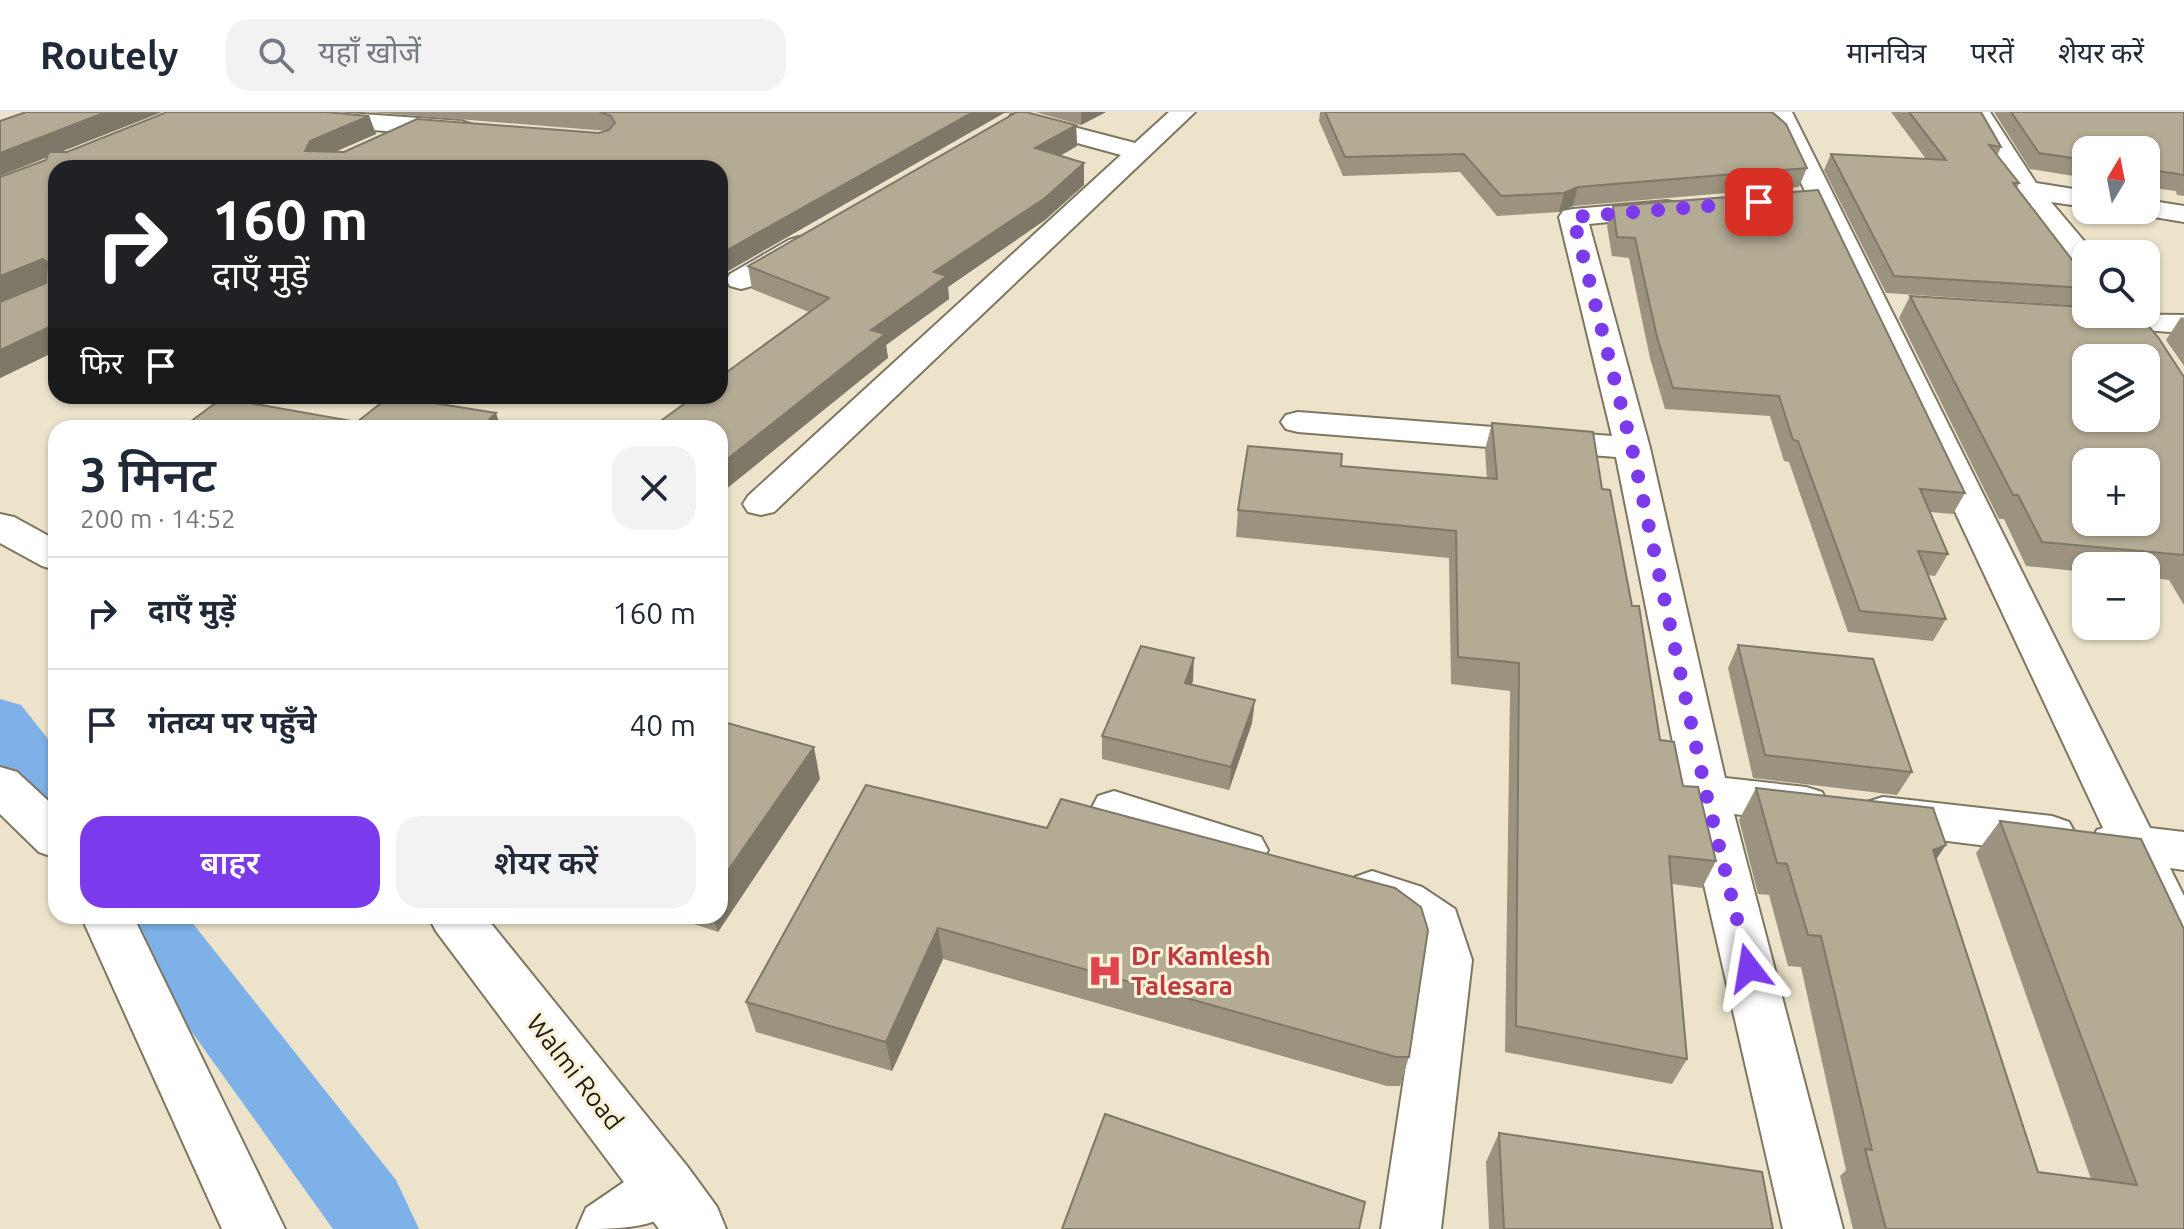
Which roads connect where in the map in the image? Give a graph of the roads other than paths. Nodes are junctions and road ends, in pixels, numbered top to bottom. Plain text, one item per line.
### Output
1 (234, 112) edge
2 (1183, 112) edge
3 (1780, 112) edge
4 (1978, 112) edge
5 (431, 119) edge
6 (1000, 129) edge
7 (483, 131) edge
8 (369, 150) edge
9 (1139, 152) junction
10 (2027, 190) junction
11 (1822, 197) junction
12 (2072, 197) edge
13 (1775, 200) edge
14 (1697, 207) edge
15 (2160, 210) edge
16 (2184, 214) edge
17 (823, 232) edge
18 (2072, 245) edge
19 (741, 280) dead end
20 (2058, 316) edge
21 (2072, 316) edge
22 (2160, 321) edge
23 (2184, 324) edge
24 (1298, 422) dead end
25 (1632, 448) junction
26 (761, 504) dead end
27 (0, 526) edge
28 (48, 553) edge
29 (0, 785) edge
30 (1706, 793) junction
31 (1114, 809) edge
32 (48, 830) edge
33 (2135, 845) junction
34 (2184, 851) edge
35 (111, 924) edge
36 (460, 924) edge
37 (2184, 947) edge
38 (681, 1208) edge
39 (254, 1229) edge
40 (607, 1229) edge
41 (1411, 1229) edge
42 (1813, 1229) edge

1 - 5 street
2 - 9 street
3 - 11 street
4 - 10 street
5 - 7 street
5 - 8 street
6 - 9 street
9 - 26 street
10 - 12 street
10 - 18 street
11 - 13 street
11 - 33 street
14 - 25 street
15 - 16 street
17 - 19 street
20 - 21 street
22 - 23 street
24 - 25 street
25 - 30 street
27 - 28 street
29 - 32 street
30 - 33 street
30 - 42 street
31 - 41 street
33 - 34 street
33 - 37 street
35 - 39 street
36 - 38 street, Walmi Road
38 - 40 street

